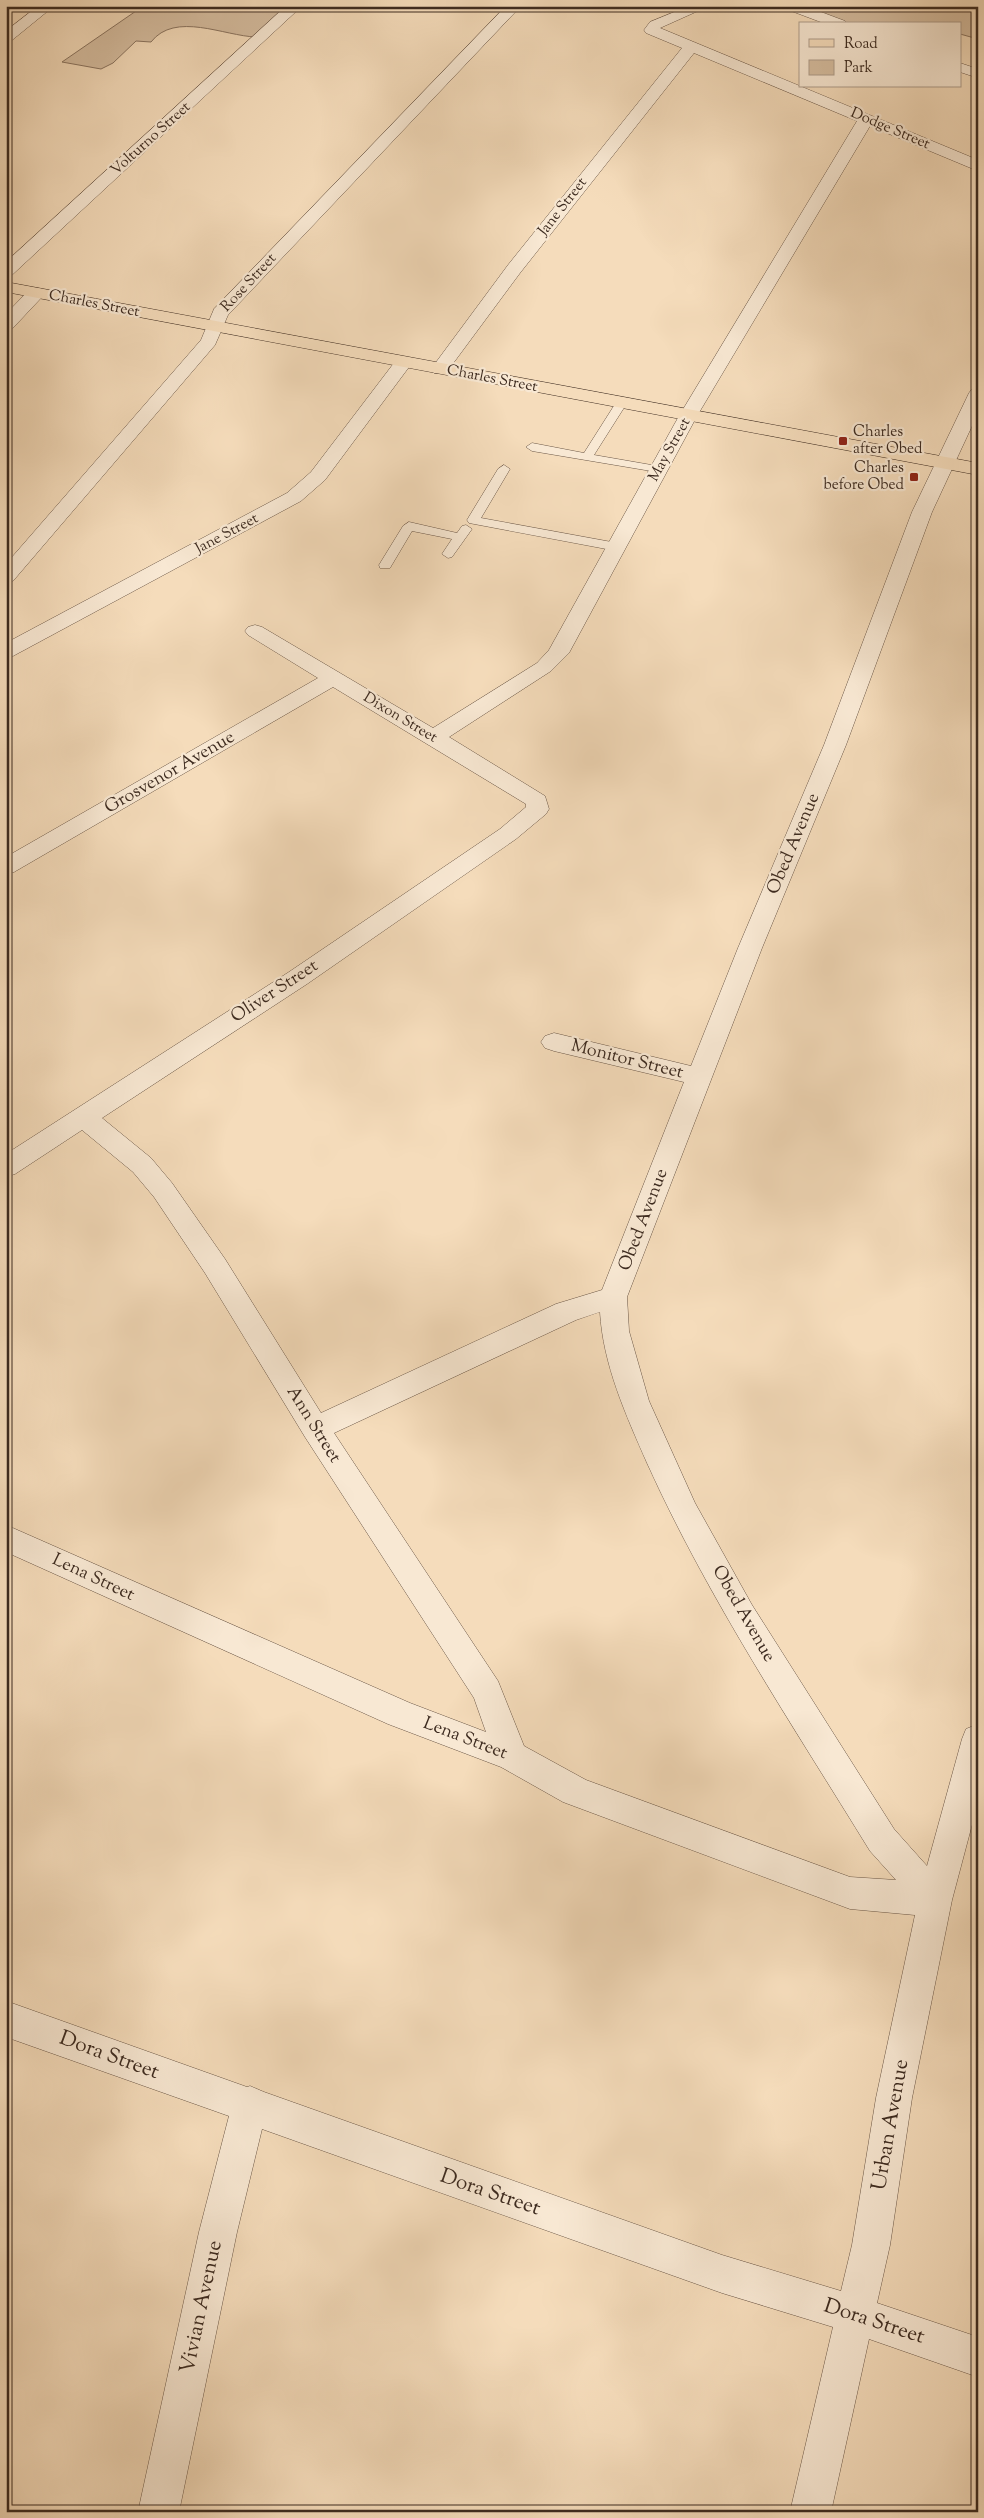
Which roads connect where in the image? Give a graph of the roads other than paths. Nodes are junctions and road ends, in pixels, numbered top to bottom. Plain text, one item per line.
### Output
1 (47, 6) edge
2 (295, 6) edge
3 (514, 6) edge
4 (702, 6) edge
5 (791, 6) edge
6 (835, 22) edge
7 (6, 38) edge
8 (690, 48) junction
9 (962, 68) edge
10 (978, 74) edge
11 (868, 120) junction
12 (978, 166) edge
13 (6, 271) edge
14 (6, 287) edge
15 (36, 293) junction
16 (6, 325) edge
17 (213, 327) junction
18 (403, 363) junction
19 (440, 369) junction
20 (978, 393) edge
21 (620, 403) junction
22 (688, 416) junction
23 (532, 447) dead end
24 (587, 456) junction
25 (945, 464) junction
26 (504, 469) dead end
27 (659, 470) junction
28 (978, 470) edge
29 (472, 520) junction
30 (460, 538) junction
31 (617, 547) junction
32 (448, 554) dead end
33 (385, 565) dead end
34 (6, 577) edge
35 (255, 631) dead end
36 (6, 652) edge
37 (334, 678) junction
38 (432, 738) junction
39 (538, 809) joint
40 (6, 868) edge
41 (554, 1042) dead end
42 (700, 1077) junction
43 (83, 1117) junction
44 (6, 1167) edge
45 (613, 1296) junction
46 (314, 1429) junction
47 (6, 1538) edge
48 (978, 1739) edge
49 (512, 1756) junction
50 (935, 1900) junction
51 (6, 2019) edge
52 (250, 2104) junction
53 (855, 2315) junction
54 (978, 2357) edge
55 (158, 2512) edge
56 (810, 2512) edge

1 - 7 street
2 - 13 street, Volturno Street
3 - 17 street, Rose Street
4 - 8 street, Dodge Street
5 - 6 street
8 - 11 street, Dodge Street
8 - 19 street, Jane Street
9 - 10 street
11 - 12 street, Dodge Street
11 - 22 street, May Street
14 - 15 main road, Charles Street
15 - 16 street
15 - 17 main road, Charles Street
17 - 18 main road, Charles Street
17 - 34 street, Rose Street
18 - 19 main road, Charles Street
18 - 36 street, Jane Street
19 - 21 main road, Charles Street
20 - 25 street, Obed Avenue
21 - 22 main road, Charles Street
21 - 24 lane
22 - 25 main road, Charles Street
22 - 27 street, May Street
23 - 24 lane
24 - 27 lane
25 - 28 main road, Charles Street
25 - 42 street, Obed Avenue
26 - 29 lane
27 - 31 street, May Street
29 - 30 lane
29 - 31 lane
30 - 32 lane
30 - 33 lane
31 - 38 street, May Street
35 - 37 street, Dixon Street
37 - 38 street, Dixon Street
37 - 40 street, Grosvenor Avenue
38 - 39 street, Dixon Street
39 - 43 street, Oliver Street
41 - 42 street, Monitor Street
42 - 45 street, Obed Avenue
43 - 44 street, Oliver Street
43 - 46 street, Ann Street
45 - 46 street
45 - 50 street, Obed Avenue
46 - 49 street, Ann Street
47 - 49 street, Lena Street
48 - 50 street, Urban Avenue
49 - 50 street, Lena Street
50 - 53 street, Urban Avenue
51 - 52 street, Dora Street
52 - 53 street, Dora Street
52 - 55 street, Vivian Avenue
53 - 54 street, Dora Street
53 - 56 street, Urban Avenue

